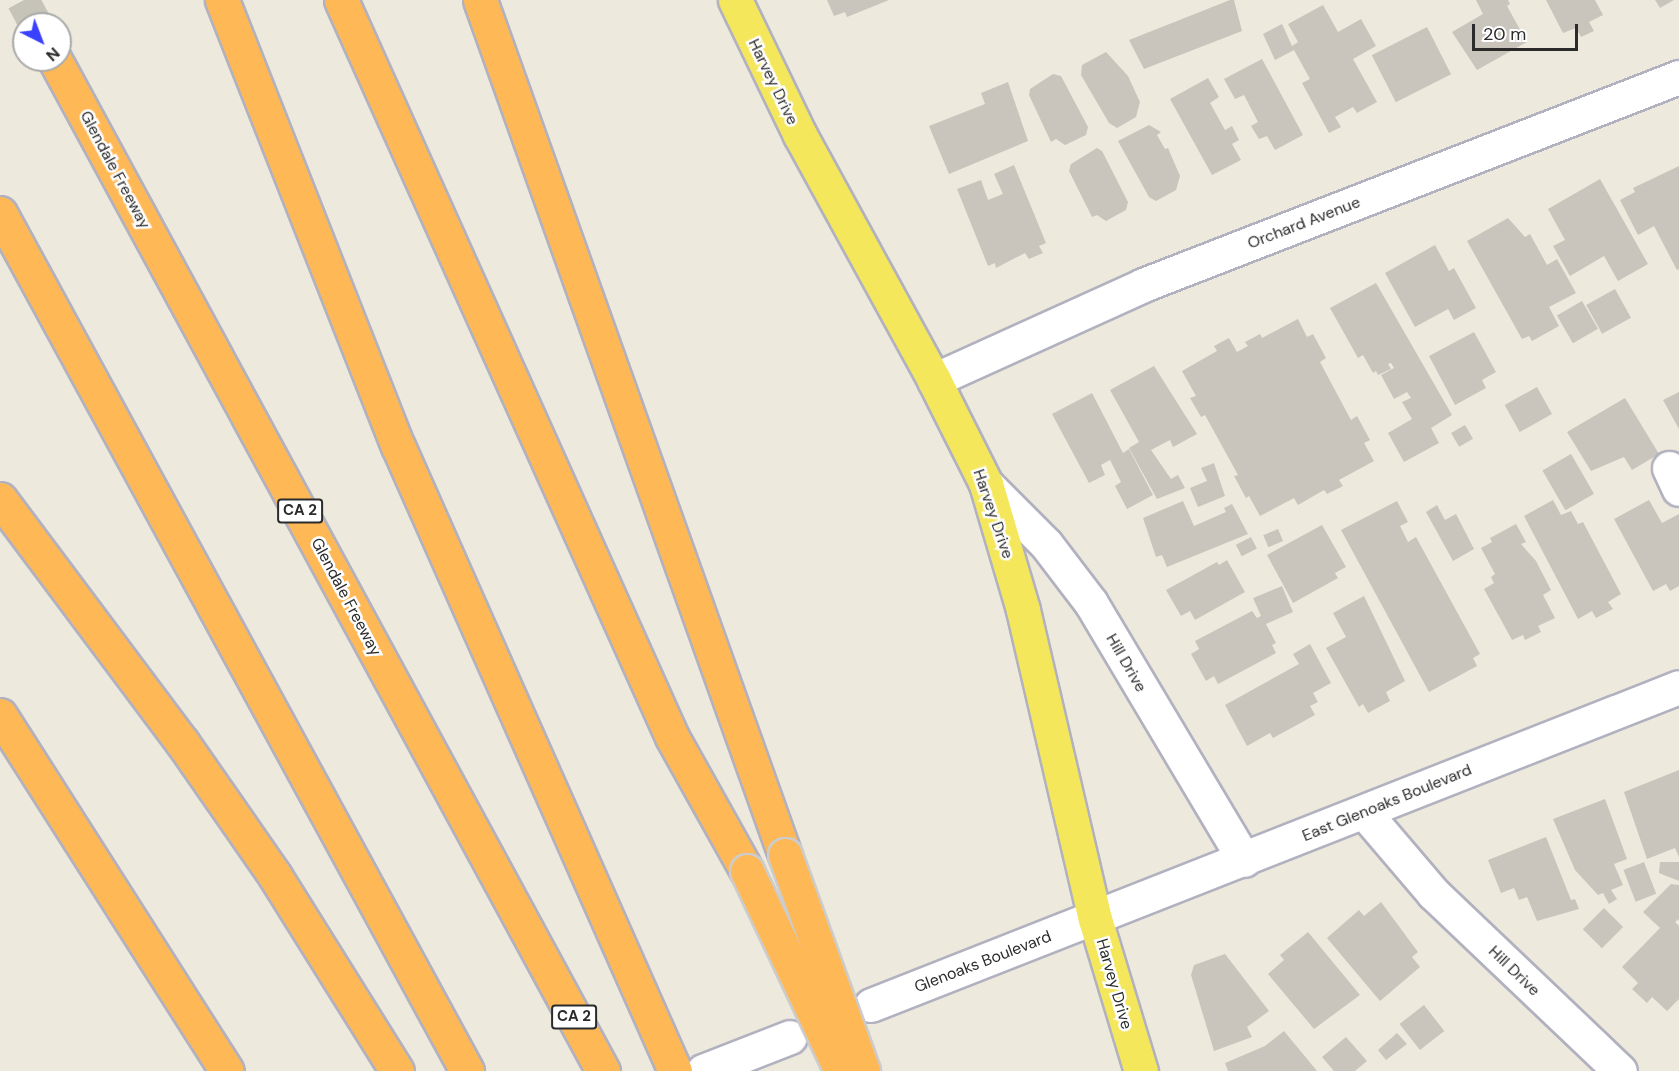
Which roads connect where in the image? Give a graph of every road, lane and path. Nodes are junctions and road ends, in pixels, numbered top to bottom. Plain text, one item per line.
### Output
1 (222, 0) edge
2 (341, 0) edge
3 (480, 0) edge
4 (735, 0) edge
5 (62, 72) edge
6 (1679, 77) edge
7 (0, 213) edge
8 (934, 380) junction
9 (986, 484) junction
10 (0, 499) edge
11 (1679, 687) edge
12 (0, 715) edge
13 (1365, 813) junction
14 (1244, 860) junction
15 (1095, 920) junction
16 (872, 1005) dead end
17 (790, 1037) dead end
18 (227, 1071) edge
19 (397, 1071) edge
20 (467, 1071) edge
21 (603, 1071) edge
22 (675, 1071) edge
23 (703, 1071) edge
24 (841, 1071) edge
25 (863, 1071) edge
26 (1141, 1071) edge
27 (1620, 1071) edge

1 - 22 highway
2 - 24 highway, bridge
3 - 25 highway, bridge
4 - 8 main road, Harvey Drive
5 - 21 highway, Glendale Freeway / CA 2
6 - 8 street, Orchard Avenue
7 - 20 highway
8 - 9 main road, Harvey Drive
9 - 14 street, Hill Drive
9 - 15 main road, Harvey Drive
10 - 19 highway
11 - 13 street, East Glenoaks Boulevard
12 - 18 highway
13 - 14 street, East Glenoaks Boulevard
13 - 27 street, Hill Drive
14 - 15 street, East Glenoaks Boulevard
15 - 16 street, Glenoaks Boulevard
15 - 26 main road, Harvey Drive
17 - 23 street

